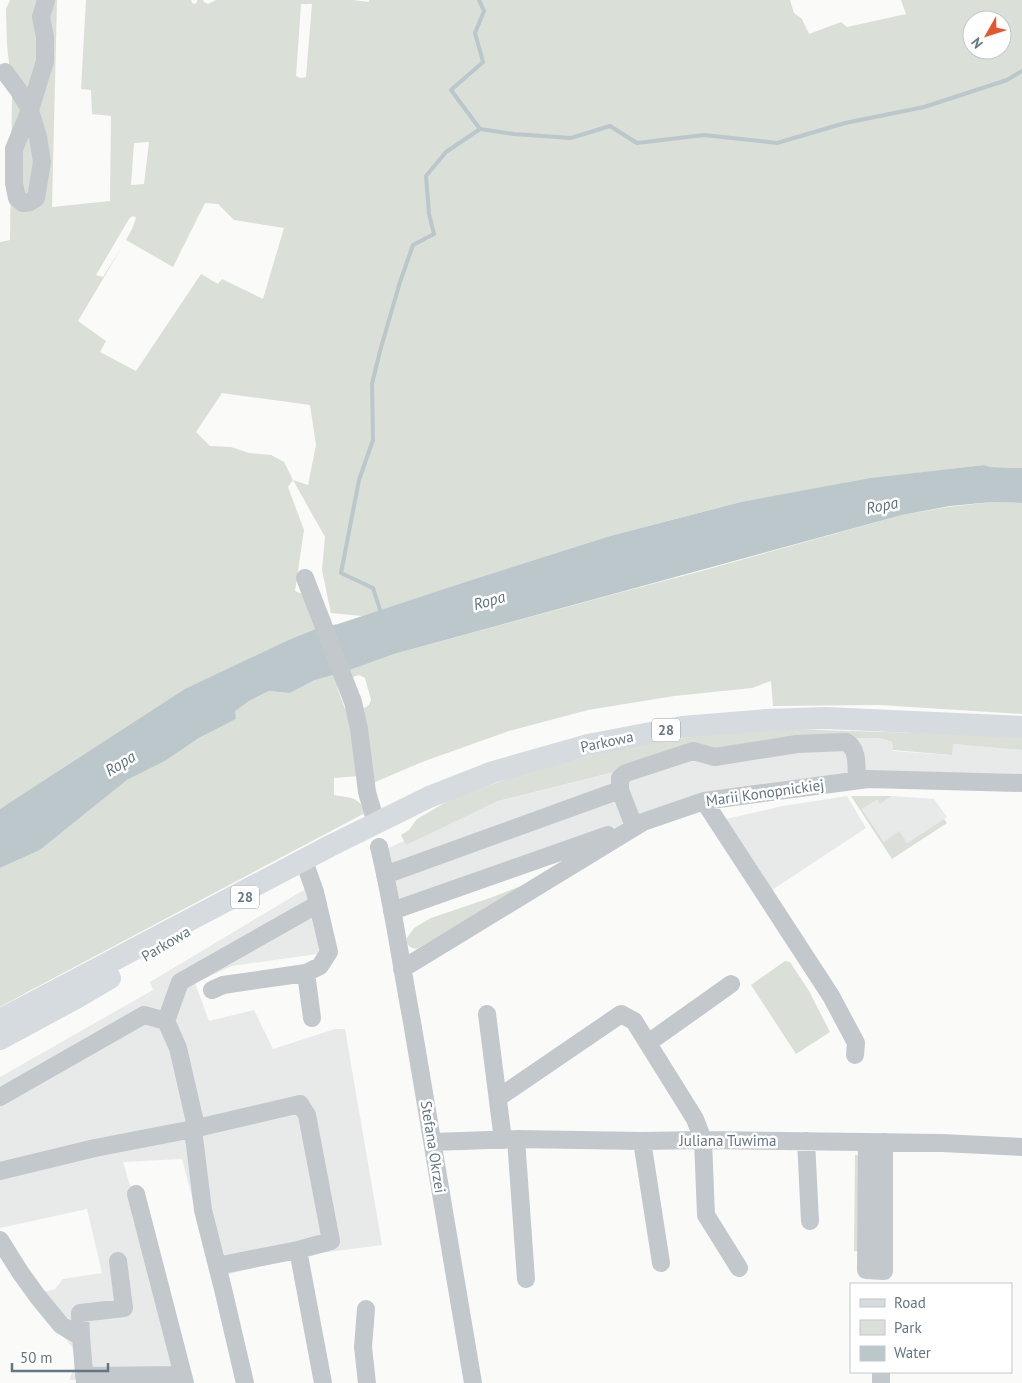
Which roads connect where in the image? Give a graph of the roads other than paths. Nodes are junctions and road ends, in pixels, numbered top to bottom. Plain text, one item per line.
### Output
1 (46, 0) edge
2 (5, 72) dead end
3 (305, 578) dead end
4 (1022, 727) edge
5 (857, 780) junction
6 (1022, 783) edge
7 (620, 790) junction
8 (704, 801) junction
9 (376, 823) junction
10 (638, 824) junction
11 (330, 846) junction
12 (379, 847) dead end
13 (304, 861) junction
14 (385, 875) junction
15 (318, 904) junction
16 (392, 911) junction
17 (402, 969) junction
18 (306, 973) junction
19 (731, 984) dead end
20 (212, 990) dead end
21 (487, 1014) dead end
22 (312, 1018) dead end
23 (0, 1020) edge
24 (166, 1021) junction
25 (0, 1039) edge
26 (648, 1043) junction
27 (855, 1055) dead end
28 (0, 1097) edge
29 (498, 1098) junction
30 (193, 1129) junction
31 (509, 1139) junction
32 (703, 1140) junction
33 (806, 1141) junction
34 (433, 1142) junction
35 (642, 1142) junction
36 (867, 1142) junction
37 (884, 1142) junction
38 (1022, 1147) edge
39 (0, 1171) edge
40 (136, 1194) dead end
41 (810, 1221) dead end
42 (0, 1240) edge
43 (298, 1250) junction
44 (118, 1261) dead end
45 (662, 1263) dead end
46 (217, 1266) junction
47 (739, 1268) dead end
48 (884, 1278) edge
49 (526, 1279) dead end
50 (366, 1309) dead end
51 (81, 1337) junction
52 (184, 1379) edge
53 (85, 1380) edge
54 (245, 1383) edge
55 (323, 1383) edge
56 (367, 1383) edge
57 (473, 1383) edge

1 - 2 street
3 - 9 street
4 - 9 main road, Parkowa / 28
5 - 6 street, Marii Konopnickiej
5 - 7 street
5 - 8 street, Marii Konopnickiej
7 - 10 street
7 - 14 street
8 - 10 street, Marii Konopnickiej
8 - 27 street
9 - 11 main road, Parkowa / 28
10 - 16 street
10 - 17 street, Marii Konopnickiej
11 - 13 main road, Parkowa / 28
11 - 23 main road, Parkowa / 28
12 - 14 street, Stefana Okrzei
13 - 15 street
13 - 25 main road, Parkowa / 28
14 - 16 street, Stefana Okrzei
15 - 18 street
15 - 24 street
16 - 17 street, Stefana Okrzei
17 - 34 street, Stefana Okrzei
18 - 20 street
18 - 22 street
19 - 26 street
21 - 29 street
24 - 28 street
24 - 30 street
26 - 29 street
26 - 32 street
29 - 31 street
30 - 39 street
30 - 43 street
30 - 46 street
31 - 34 street, Juliana Tuwima
31 - 35 street, Juliana Tuwima
31 - 49 street
32 - 33 street, Juliana Tuwima
32 - 35 street, Juliana Tuwima
32 - 47 street
33 - 36 street, Juliana Tuwima
33 - 41 street
34 - 57 street, Stefana Okrzei
35 - 45 street
36 - 37 street, Juliana Tuwima
36 - 48 street
37 - 38 street, Juliana Tuwima
37 - 48 street
40 - 52 street
42 - 51 street
43 - 46 street
43 - 55 street
44 - 51 street
46 - 54 street
50 - 56 street
51 - 53 street
52 - 53 street

